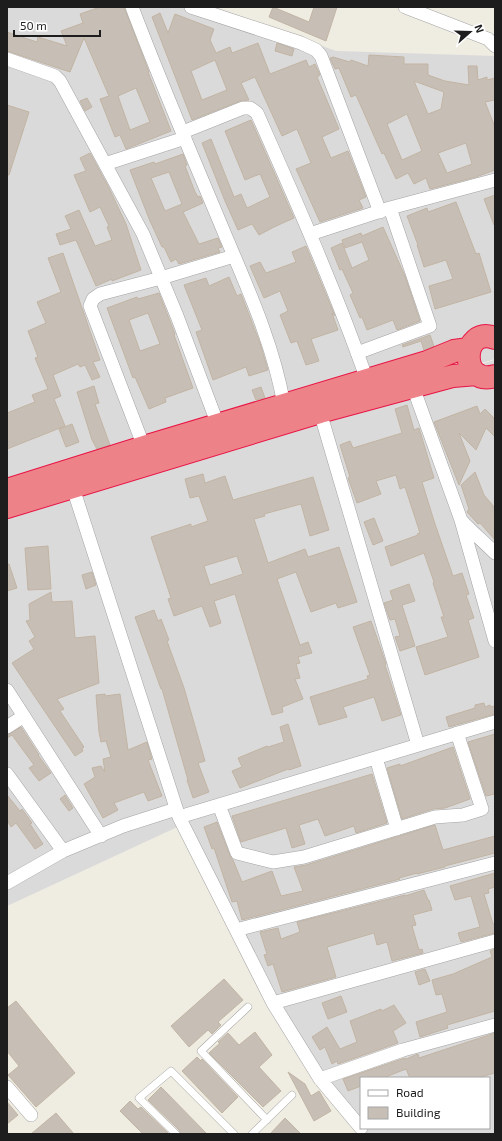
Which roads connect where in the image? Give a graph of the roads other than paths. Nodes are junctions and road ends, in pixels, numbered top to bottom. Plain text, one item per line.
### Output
1 (132, 7) edge
2 (191, 7) edge
3 (405, 7) edge
4 (495, 46) edge
5 (7, 59) edge
6 (184, 135) junction
7 (105, 164) junction
8 (495, 180) edge
9 (385, 210) junction
10 (310, 234) junction
11 (234, 256) junction
12 (161, 278) junction
13 (495, 338) edge
14 (469, 349) junction
15 (357, 353) junction
16 (488, 378) edge
17 (367, 380) junction
18 (413, 387) junction
19 (284, 405) junction
20 (320, 412) junction
21 (218, 425) junction
22 (144, 447) junction
23 (73, 488) junction
24 (7, 490) edge
25 (7, 507) edge
26 (462, 520) junction
27 (495, 553) edge
28 (495, 641) edge
29 (7, 690) edge
30 (24, 716) junction
31 (495, 722) edge
32 (7, 727) edge
33 (457, 733) junction
34 (418, 745) junction
35 (376, 758) junction
36 (7, 774) edge
37 (219, 805) junction
38 (178, 813) junction
39 (397, 829) junction
40 (101, 836) junction
41 (63, 851) junction
42 (495, 863) edge
43 (7, 883) edge
44 (236, 930) junction
45 (495, 941) edge
46 (273, 1004) junction
47 (248, 1007) dead end
48 (495, 1024) edge
49 (320, 1079) junction
50 (7, 1087) edge
51 (292, 1095) dead end
52 (31, 1115) dead end
53 (267, 1120) junction
54 (360, 1127) edge
55 (176, 1134) edge
56 (234, 1134) edge
57 (252, 1134) edge

1 - 6 street
2 - 9 street
3 - 4 street
5 - 7 street
6 - 7 street
6 - 10 street
6 - 11 street
7 - 12 street
8 - 9 street
9 - 10 street
9 - 15 street
10 - 15 street
11 - 12 street
11 - 19 street
12 - 21 street
12 - 22 street
13 - 14 highway
14 - 16 highway
14 - 17 highway
15 - 17 street
16 - 18 highway
17 - 19 highway
18 - 20 highway
18 - 26 street
19 - 21 highway
20 - 23 highway
20 - 34 street
21 - 22 highway
22 - 24 highway
23 - 25 highway
23 - 38 street
26 - 27 street
26 - 28 street
29 - 30 street
30 - 32 street
30 - 40 street
31 - 33 street
33 - 34 street
33 - 39 street
34 - 35 street
35 - 37 street
35 - 39 street
36 - 41 street
37 - 38 street
37 - 39 street
38 - 40 street
38 - 44 street
40 - 41 street
41 - 43 street
42 - 44 street
44 - 46 street
45 - 46 street
46 - 49 street
47 - 53 lane
48 - 49 street
49 - 54 street
50 - 52 street
51 - 53 lane
53 - 57 lane
55 - 56 lane

